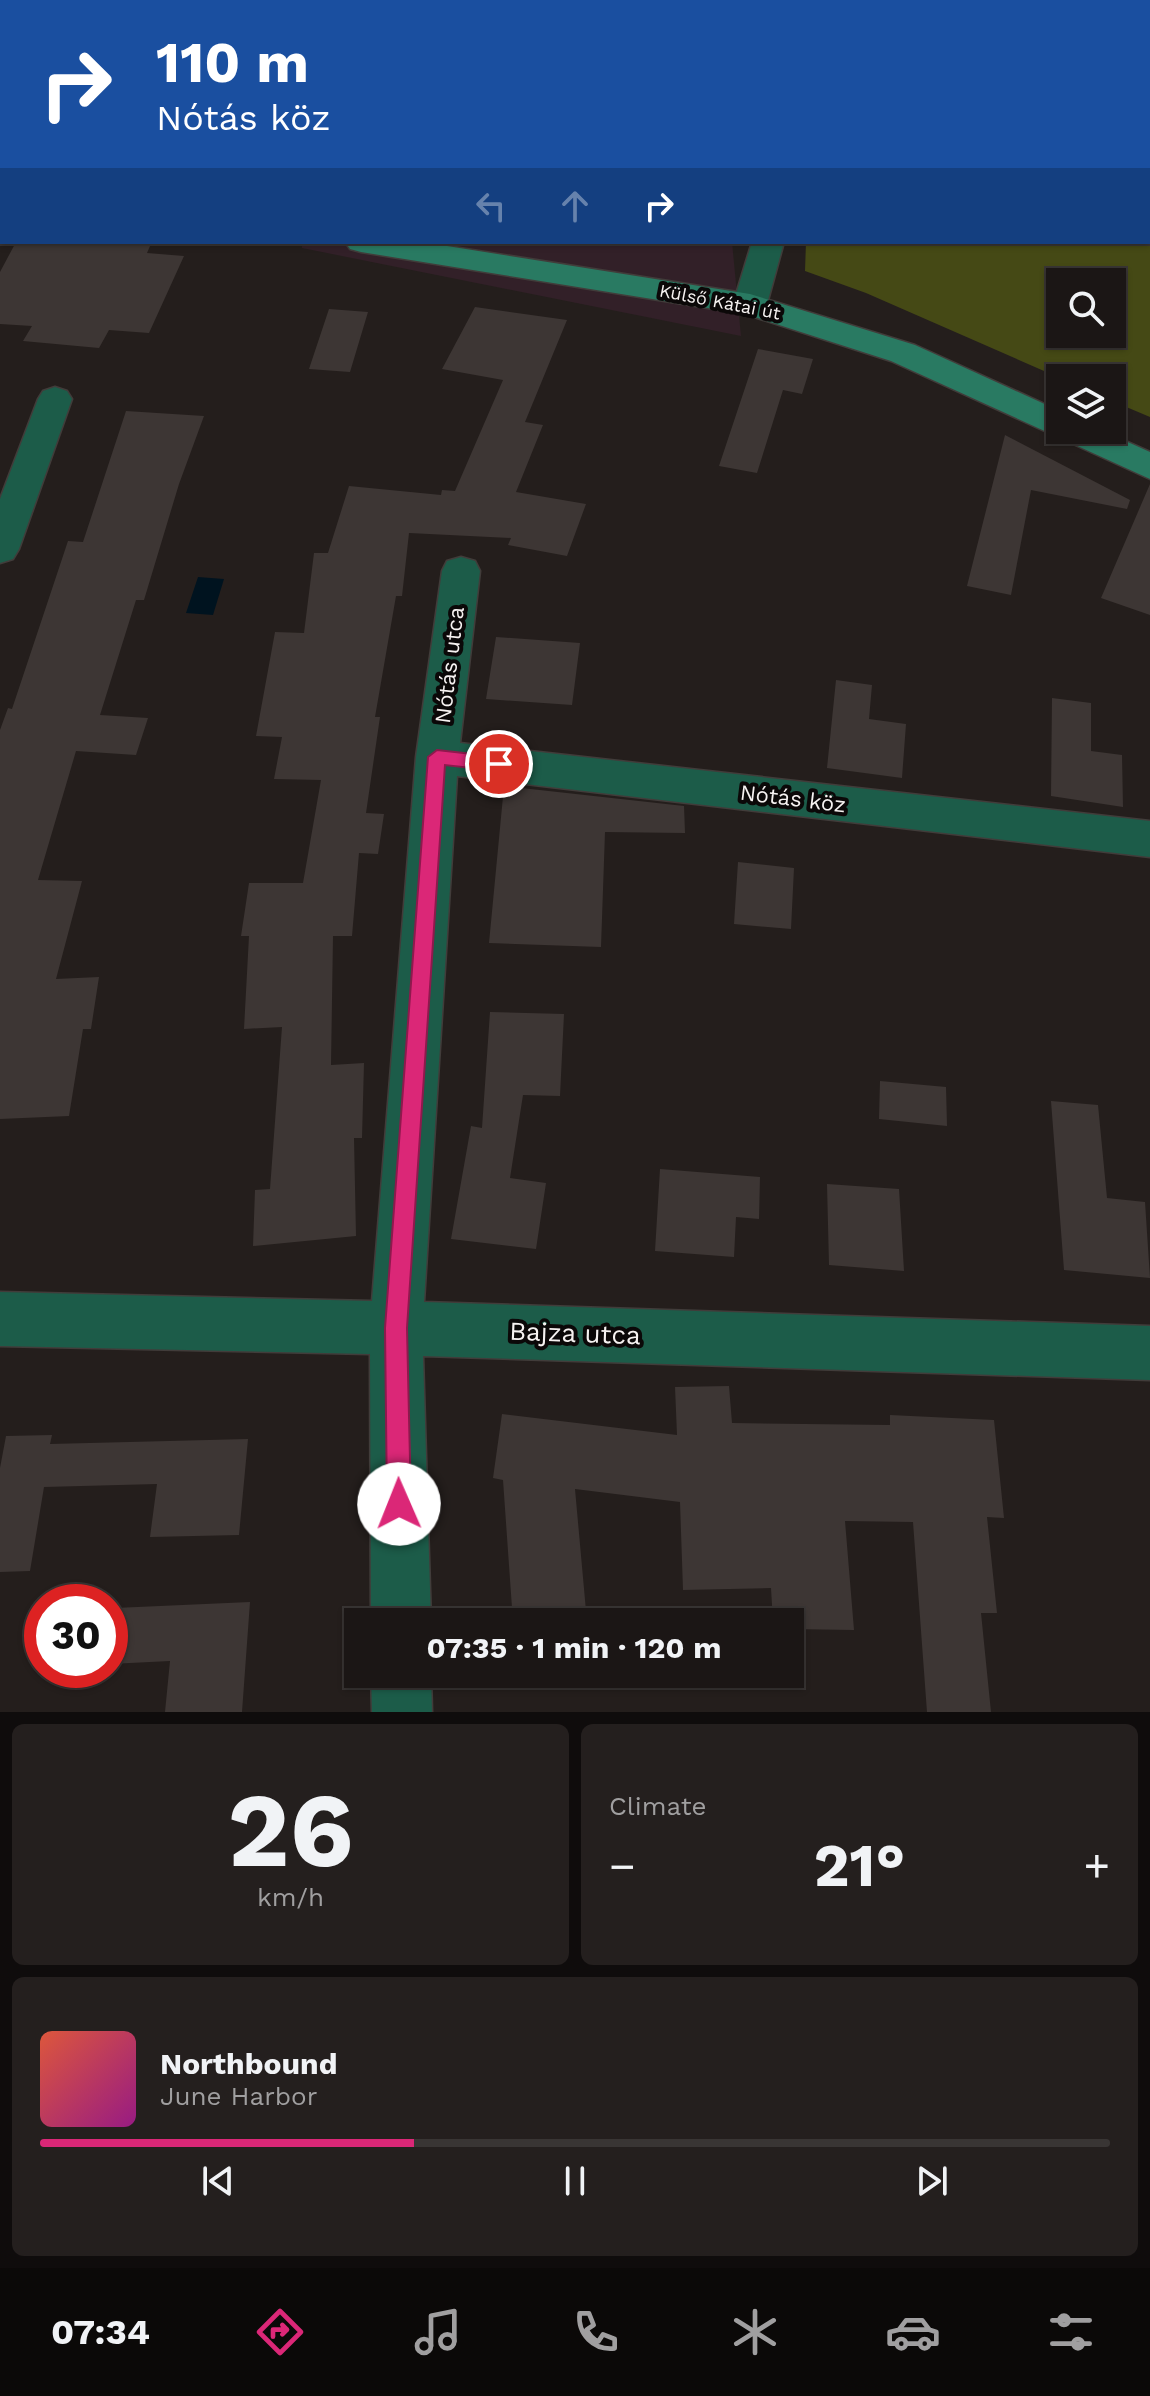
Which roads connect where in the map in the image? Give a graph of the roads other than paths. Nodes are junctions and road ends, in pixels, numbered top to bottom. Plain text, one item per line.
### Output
1 (374, 244) edge
2 (767, 244) edge
3 (750, 304) junction
4 (55, 399) dead end
5 (1046, 419) edge
6 (1100, 444) edge
7 (1150, 467) edge
8 (0, 549) edge
9 (461, 571) dead end
10 (437, 757) junction
11 (1150, 839) edge
12 (0, 1319) edge
13 (396, 1328) junction
14 (1150, 1353) edge
15 (401, 1608) edge
16 (401, 1688) edge
17 (402, 1712) edge

1 - 3 main road, Külső Kátai út
2 - 3 street
3 - 5 main road, Külső Kátai út
4 - 8 street
6 - 7 main road
9 - 10 street, Nótás utca
10 - 11 street, Nótás köz
10 - 13 street, Nótás utca
12 - 13 street, Bajza utca
13 - 14 street, Bajza utca
13 - 15 street, Nótás utca
16 - 17 street

